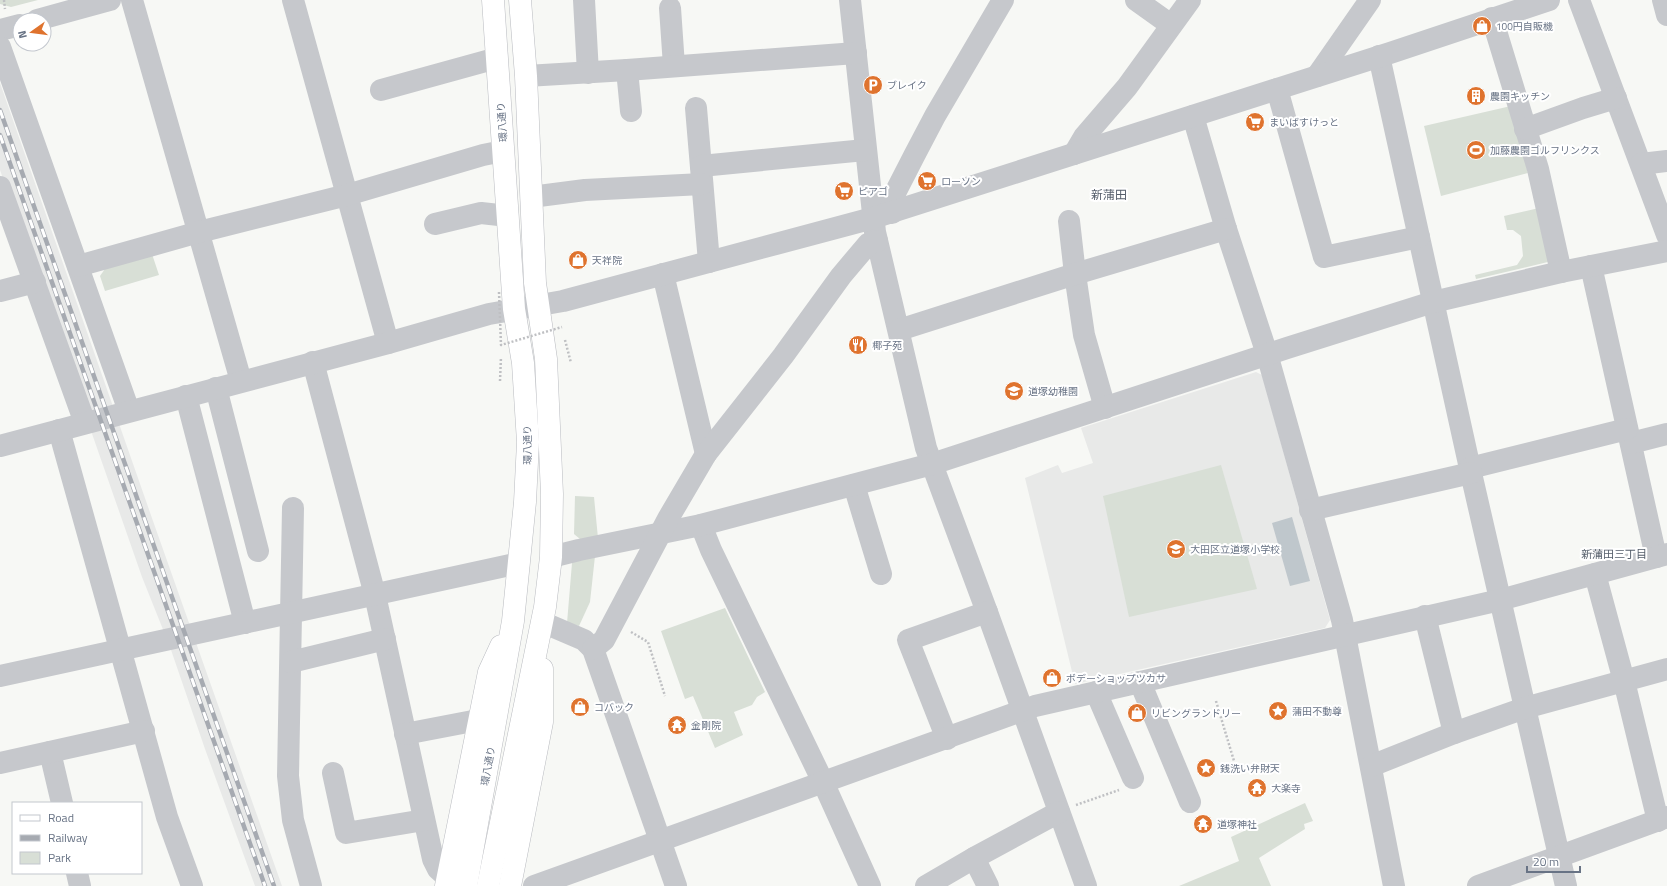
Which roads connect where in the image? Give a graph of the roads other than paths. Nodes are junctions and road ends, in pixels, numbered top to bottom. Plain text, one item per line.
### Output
1 (110, 0) edge
2 (132, 0) edge
3 (293, 0) edge
4 (493, 0) edge
5 (520, 0) edge
6 (584, 0) edge
7 (850, 0) edge
8 (1003, 0) edge
9 (1136, 0) edge
10 (1190, 0) edge
11 (1370, 0) edge
12 (1549, 0) edge
13 (1579, 0) edge
14 (1663, 0) edge
15 (670, 8) dead end
16 (1667, 14) edge
17 (52, 16) edge
18 (1492, 18) junction
19 (1171, 25) junction
20 (0, 47) edge
21 (856, 53) junction
22 (1380, 56) junction
23 (497, 58) junction
24 (674, 66) junction
25 (627, 70) junction
26 (588, 73) junction
27 (526, 76) junction
28 (1317, 76) junction
29 (381, 90) dead end
30 (1277, 90) junction
31 (1616, 98) junction
32 (696, 108) dead end
33 (631, 111) dead end
34 (1193, 116) junction
35 (1526, 129) junction
36 (865, 150) junction
37 (504, 151) junction
38 (1074, 154) junction
39 (1667, 161) edge
40 (1641, 164) junction
41 (702, 175) junction
42 (0, 187) edge
43 (347, 195) junction
44 (531, 197) junction
45 (508, 216) junction
46 (883, 216) junction
47 (1069, 221) dead end
48 (435, 224) dead end
49 (1226, 229) junction
50 (199, 232) junction
51 (1667, 235) edge
52 (1419, 237) junction
53 (877, 241) junction
54 (1667, 250) edge
55 (709, 262) junction
56 (78, 266) junction
57 (1591, 266) junction
58 (1561, 272) junction
59 (663, 274) junction
60 (1074, 274) junction
61 (35, 282) junction
62 (0, 291) edge
63 (1433, 302) junction
64 (538, 305) junction
65 (514, 310) junction
66 (899, 330) junction
67 (388, 343) junction
68 (1267, 354) junction
69 (313, 362) junction
70 (241, 381) junction
71 (216, 388) junction
72 (186, 396) junction
73 (1105, 408) junction
74 (129, 411) junction
75 (85, 423) junction
76 (59, 430) junction
77 (1667, 434) edge
78 (1629, 436) junction
79 (0, 446) edge
80 (706, 454) junction
81 (932, 464) junction
82 (1471, 470) junction
83 (854, 485) junction
84 (293, 508) dead end
85 (1310, 510) junction
86 (701, 525) junction
87 (660, 534) junction
88 (258, 551) dead end
89 (1661, 556) edge
90 (551, 557) junction
91 (519, 563) junction
92 (881, 574) dead end
93 (1595, 574) junction
94 (375, 595) junction
95 (1500, 600) junction
96 (988, 612) junction
97 (292, 613) junction
98 (543, 614) junction
99 (1425, 616) junction
100 (513, 621) junction
101 (245, 623) junction
102 (1345, 634) junction
103 (385, 639) junction
104 (593, 649) junction
105 (122, 650) junction
106 (291, 662) junction
107 (1667, 669) edge
108 (0, 676) edge
109 (1624, 681) junction
110 (1140, 682) junction
111 (1096, 692) junction
112 (1525, 708) junction
113 (1022, 711) junction
114 (478, 720) junction
115 (144, 731) junction
116 (1454, 733) junction
117 (405, 734) junction
118 (947, 739) junction
119 (50, 752) junction
120 (0, 763) edge
121 (1371, 766) junction
122 (333, 773) dead end
123 (1133, 778) dead end
124 (823, 782) junction
125 (62, 802) edge
126 (1190, 802) dead end
127 (1059, 812) junction
128 (1662, 819) edge
129 (424, 820) junction
130 (660, 841) junction
131 (1560, 857) junction
132 (974, 858) junction
133 (77, 874) edge
134 (453, 883) edge
135 (80, 886) edge
136 (192, 886) edge
137 (311, 886) edge
138 (488, 886) edge
139 (510, 886) edge
140 (534, 886) edge
141 (676, 886) edge
142 (870, 886) edge
143 (926, 886) edge
144 (988, 886) edge
145 (1086, 886) edge
146 (1394, 886) edge
147 (1478, 886) edge
148 (1566, 886) edge

1 - 17 street
2 - 50 street
3 - 43 street
4 - 23 main road, 環八通り
5 - 27 main road
6 - 26 street
7 - 21 street
8 - 46 street
9 - 19 street
10 - 19 street
11 - 28 street
12 - 18 street
13 - 31 street
14 - 16 street
15 - 24 street
18 - 22 street
18 - 35 street
19 - 38 street
20 - 56 street
21 - 24 street
21 - 36 street
22 - 28 street
22 - 52 street
23 - 29 street
23 - 37 main road, 環八通り
24 - 25 street
25 - 26 street
25 - 33 street
26 - 27 street
27 - 44 main road
28 - 30 street
30 - 34 street
30 - 52 street
31 - 35 street
31 - 40 street
32 - 41 street
34 - 38 street
34 - 49 street
35 - 58 street
36 - 41 street
36 - 46 street
37 - 43 street
37 - 45 main road, 環八通り
38 - 46 street
39 - 40 street
40 - 51 street
41 - 44 street
41 - 55 street
42 - 61 street
43 - 50 street
43 - 67 street
44 - 64 main road
45 - 48 street
45 - 65 main road, 環八通り
46 - 53 street
46 - 55 street
47 - 60 street
49 - 60 street
49 - 68 street
50 - 56 street
50 - 70 street
52 - 63 street
53 - 66 street
53 - 80 street
54 - 57 street
55 - 59 street
56 - 74 street
57 - 58 street
57 - 78 street
58 - 63 street
59 - 64 street
59 - 80 street
60 - 66 street
60 - 73 street
61 - 62 street
61 - 75 street
63 - 68 street
63 - 82 street
64 - 65 street
64 - 90 main road
65 - 67 street
65 - 91 main road, 環八通り
66 - 81 street
67 - 69 street
68 - 73 street
68 - 85 street
69 - 70 street
69 - 94 street
70 - 71 street
71 - 72 street
71 - 88 street
72 - 74 street
72 - 101 street
73 - 81 street
74 - 75 street
75 - 76 street
76 - 79 street
76 - 105 street
77 - 78 street
78 - 82 street
78 - 89 street
80 - 87 street
81 - 83 street
81 - 96 street
82 - 85 street
82 - 95 street
83 - 86 street
83 - 92 street
84 - 97 street
85 - 102 street
86 - 87 street
86 - 124 street
87 - 90 street
87 - 104 street
89 - 93 street
90 - 98 main road
91 - 94 street
91 - 100 main road, 環八通り
93 - 95 street
93 - 109 street
94 - 97 street
94 - 103 street
95 - 99 street
95 - 112 street
96 - 113 street
96 - 118 street
97 - 101 street
97 - 106 street
98 - 104 street
98 - 138 main road
98 - 139 main road
99 - 102 street
99 - 116 street
100 - 114 main road
100 - 134 main road, 環八通り
101 - 105 street
102 - 110 street
102 - 121 street
103 - 106 street
103 - 117 street
104 - 130 street
105 - 108 street
105 - 115 street
106 - 137 street
107 - 109 street
109 - 112 street
109 - 128 street
110 - 111 street
110 - 126 street
111 - 113 street
111 - 123 street
112 - 116 street
112 - 131 street
113 - 118 street
113 - 127 street
114 - 117 street
114 - 134 main road
115 - 119 street
115 - 136 street
116 - 121 street
117 - 129 street
118 - 124 street
119 - 120 street
119 - 125 street
121 - 146 street
122 - 129 street
124 - 130 street
124 - 142 street
127 - 132 street
127 - 145 street
128 - 131 street
129 - 134 street
130 - 140 street
130 - 141 street
131 - 147 street
131 - 148 street
132 - 143 street
132 - 144 street
133 - 135 street

